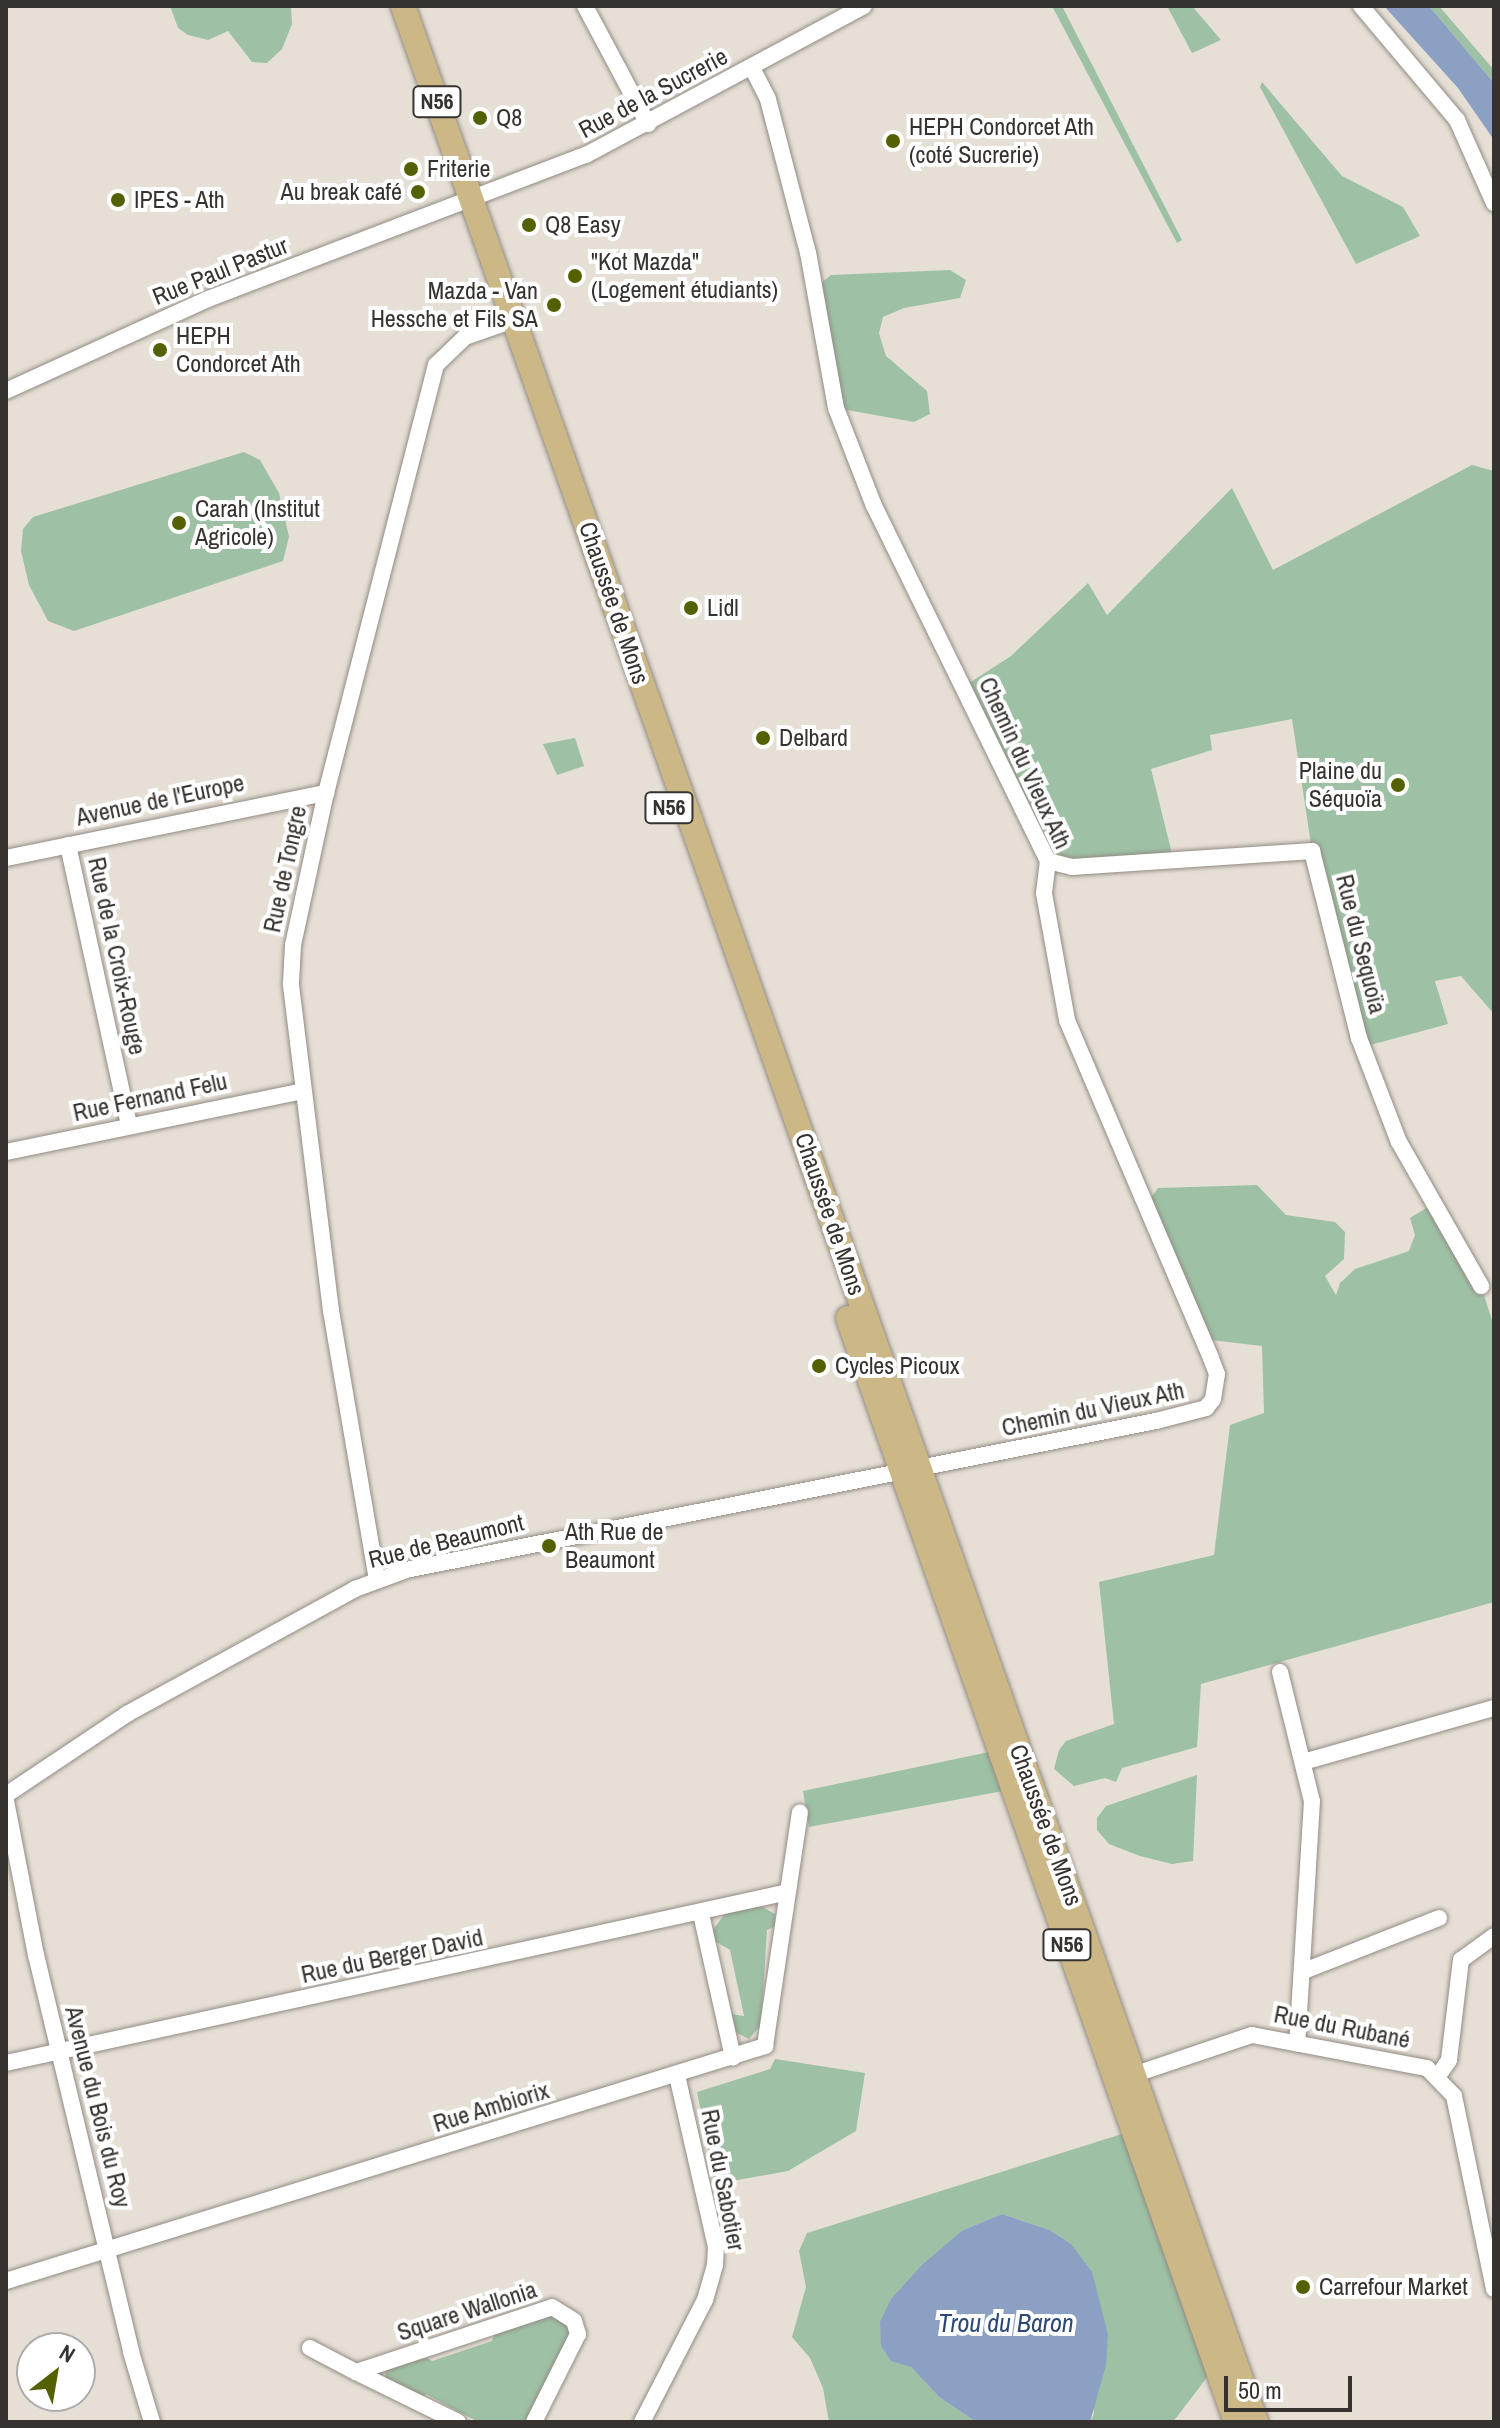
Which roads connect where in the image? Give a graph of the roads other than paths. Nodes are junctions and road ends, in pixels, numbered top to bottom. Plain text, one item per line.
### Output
1 (387, 6) edge
2 (403, 6) edge
3 (585, 6) edge
4 (864, 6) edge
5 (1361, 6) edge
6 (752, 68) junction
7 (648, 124) junction
8 (463, 200) junction
9 (1494, 203) edge
10 (507, 322) junction
11 (6, 391) edge
12 (326, 793) junction
13 (68, 845) junction
14 (6, 858) edge
15 (1048, 861) junction
16 (303, 1091) junction
17 (129, 1125) junction
18 (6, 1152) edge
19 (1481, 1286) dead end
20 (910, 1469) junction
21 (377, 1580) junction
22 (1280, 1672) dead end
23 (1494, 1708) edge
24 (1303, 1762) junction
25 (6, 1795) edge
26 (6, 1801) edge
27 (800, 1813) dead end
28 (788, 1892) junction
29 (701, 1914) junction
30 (1439, 1918) dead end
31 (1494, 1936) edge
32 (1304, 1971) junction
33 (1297, 2044) junction
34 (61, 2052) junction
35 (733, 2057) junction
36 (6, 2063) edge
37 (677, 2075) junction
38 (1438, 2076) junction
39 (1125, 2078) junction
40 (108, 2250) junction
41 (6, 2281) edge
42 (1494, 2289) edge
43 (310, 2348) dead end
44 (356, 2372) junction
45 (152, 2422) edge
46 (458, 2422) edge
47 (534, 2422) edge
48 (642, 2422) edge
49 (1236, 2422) edge
50 (1256, 2422) edge

1 - 8 main road, Chaussée de Mons / N56
2 - 8 main road, Chaussée de Mons / N56
3 - 7 street
4 - 6 street, Rue de la Sucrerie
5 - 9 street
6 - 7 street, Rue de la Sucrerie
6 - 15 street, Chemin du Vieux Ath
7 - 8 street, Rue de la Sucrerie
8 - 10 main road, Chaussée de Mons / N56
8 - 11 street, Rue Paul Pastur
10 - 12 street, Rue de Tongre
10 - 20 main road, Chaussée de Mons / N56
12 - 13 street, Avenue de l'Europe
12 - 16 street, Rue de Tongre
13 - 14 street, Avenue de l'Europe
13 - 17 street, Rue de la Croix-Rouge
15 - 19 street, Rue du Sequoïa
15 - 20 street, Chemin du Vieux Ath
16 - 17 street, Rue Fernand Felu
16 - 21 street, Rue de Tongre
17 - 18 street, Rue Fernand Felu
20 - 21 street, Rue de Beaumont
20 - 39 main road, Chaussée de Mons / N56
21 - 25 street, Rue de Beaumont
22 - 24 street
23 - 24 street
24 - 32 street
26 - 34 street, Avenue du Bois du Roy
27 - 28 street, Rue Ambiorix
28 - 29 street, Rue du Berger David
28 - 35 street, Rue Ambiorix
29 - 34 street, Rue du Berger David
29 - 35 street
30 - 32 street
31 - 38 street
32 - 33 street
33 - 38 street, Rue du Rubané
33 - 39 street, Rue du Rubané
34 - 36 street, Rue du Berger David
34 - 40 street, Avenue du Bois du Roy
35 - 37 street, Rue Ambiorix
37 - 40 street, Rue Ambiorix
37 - 48 street, Rue du Sabotier
38 - 42 street
39 - 49 main road, Chaussée de Mons / N56
39 - 50 main road, Chaussée de Mons / N56
40 - 41 street, Rue Ambiorix
40 - 45 street, Avenue du Bois du Roy
43 - 44 street
44 - 46 street
44 - 47 street, Square Wallonia

